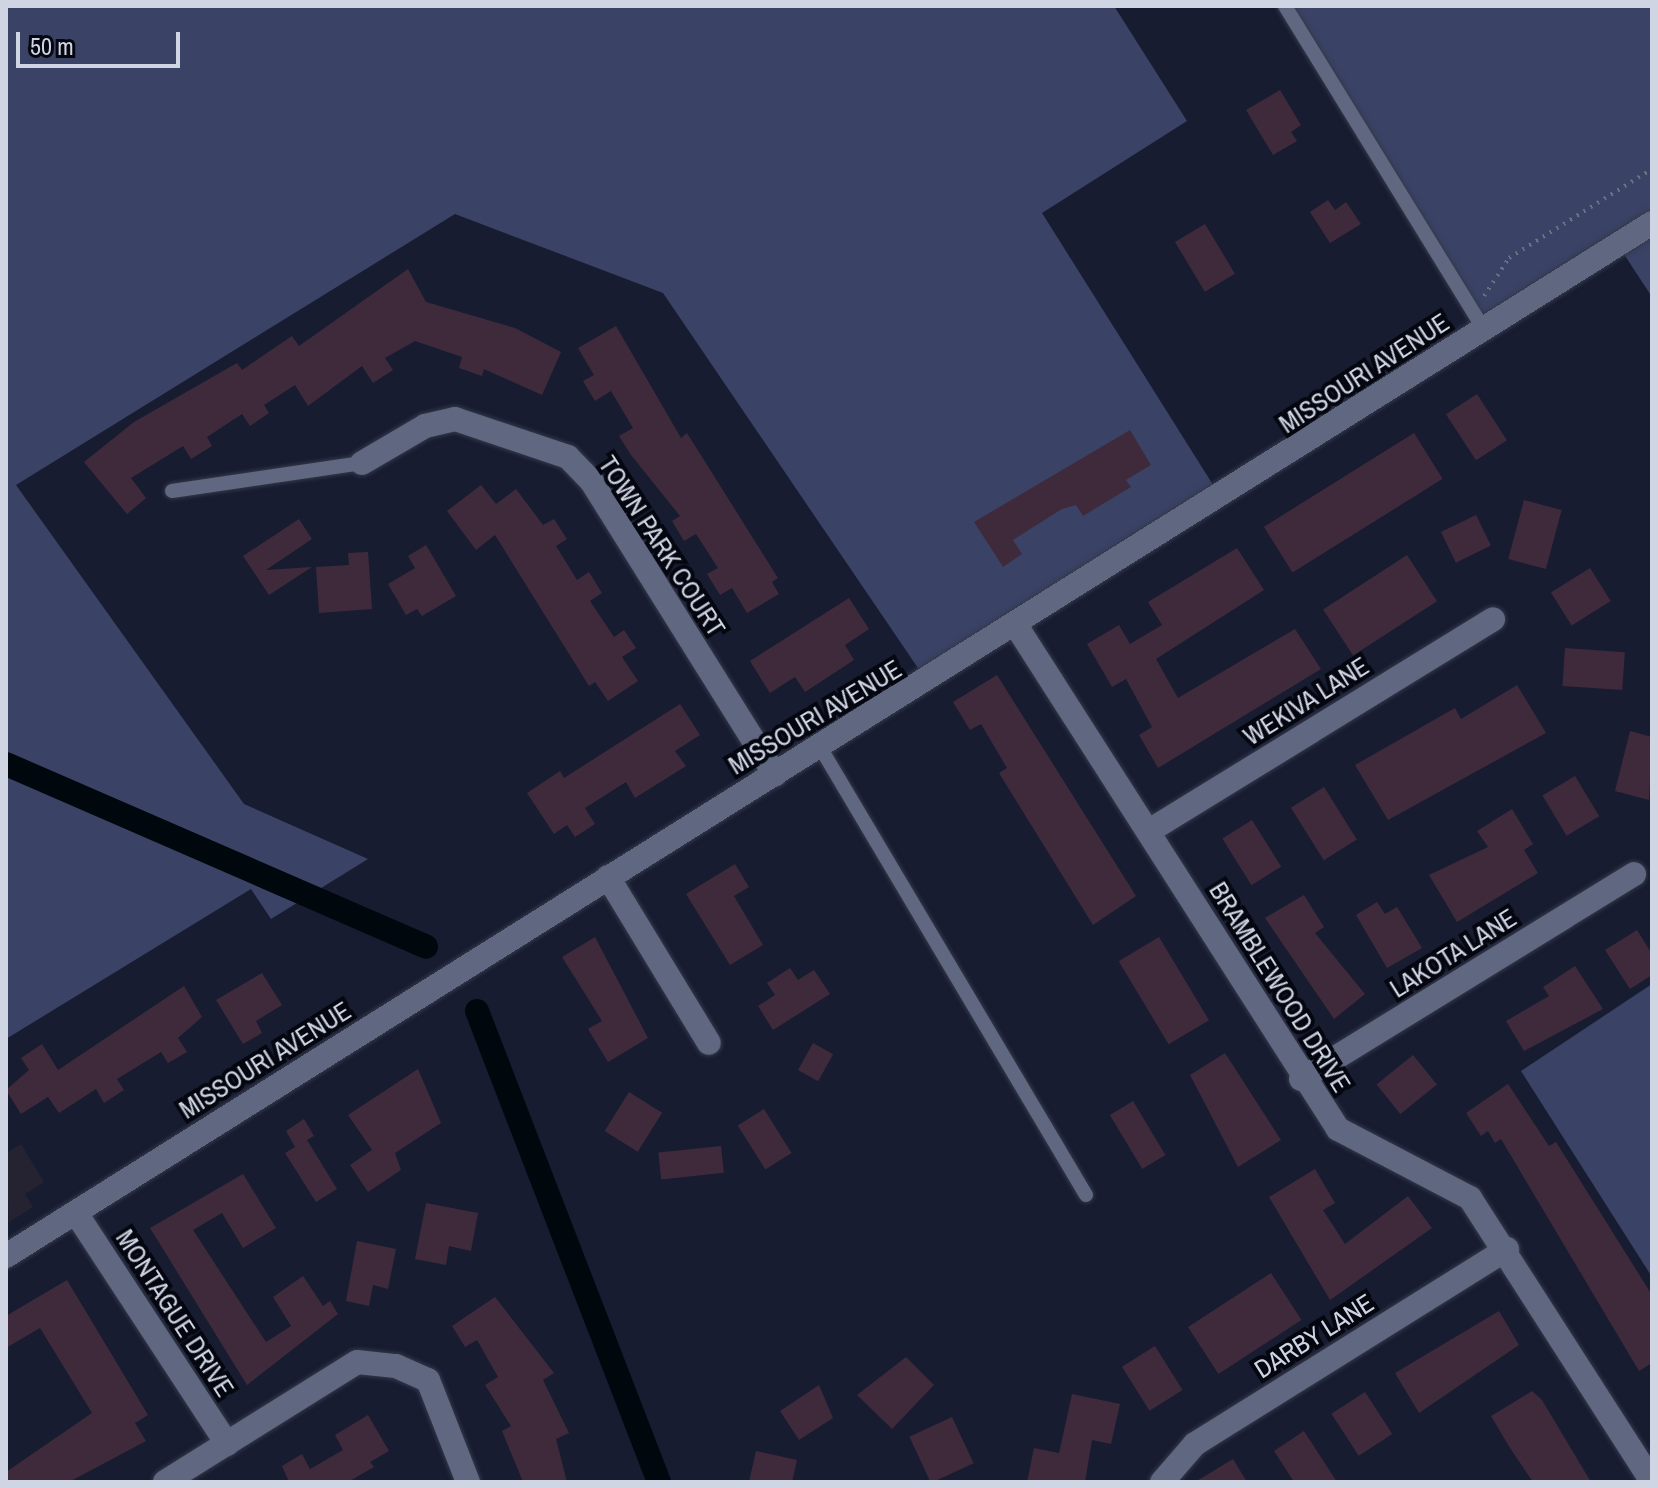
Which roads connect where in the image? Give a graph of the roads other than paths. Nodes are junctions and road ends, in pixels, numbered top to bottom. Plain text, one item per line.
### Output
1 (1285, 6) edge
2 (1652, 223) edge
3 (1479, 320) junction
4 (362, 463) joint
5 (172, 491) dead end
6 (1493, 619) dead end
7 (1017, 627) junction
8 (820, 747) junction
9 (775, 775) junction
10 (1149, 831) junction
11 (1634, 874) dead end
12 (608, 877) junction
13 (709, 1043) dead end
14 (1301, 1079) junction
15 (1086, 1195) dead end
16 (76, 1213) junction
17 (1507, 1249) junction
18 (6, 1256) edge
19 (227, 1444) junction
20 (165, 1482) edge
21 (468, 1482) edge
22 (1162, 1482) edge
23 (1652, 1482) edge

1 - 3 lane
2 - 3 street, MISSOURI AVENUE
3 - 7 street, MISSOURI AVENUE
4 - 5 lane
4 - 9 street, TOWN PARK COURT
6 - 10 street, WEKIVA LANE
7 - 8 street, MISSOURI AVENUE
7 - 10 street, BRAMBLEWOOD DRIVE
8 - 9 street, MISSOURI AVENUE
8 - 15 lane
9 - 12 street, MISSOURI AVENUE
10 - 14 street, BRAMBLEWOOD DRIVE
11 - 14 street, LAKOTA LANE
12 - 13 street
12 - 16 street, MISSOURI AVENUE
14 - 17 street, BRAMBLEWOOD DRIVE
16 - 18 street, MISSOURI AVENUE
16 - 19 street, MONTAGUE DRIVE
17 - 22 street, DARBY LANE
17 - 23 street, BRAMBLEWOOD DRIVE
19 - 20 street
19 - 21 street

